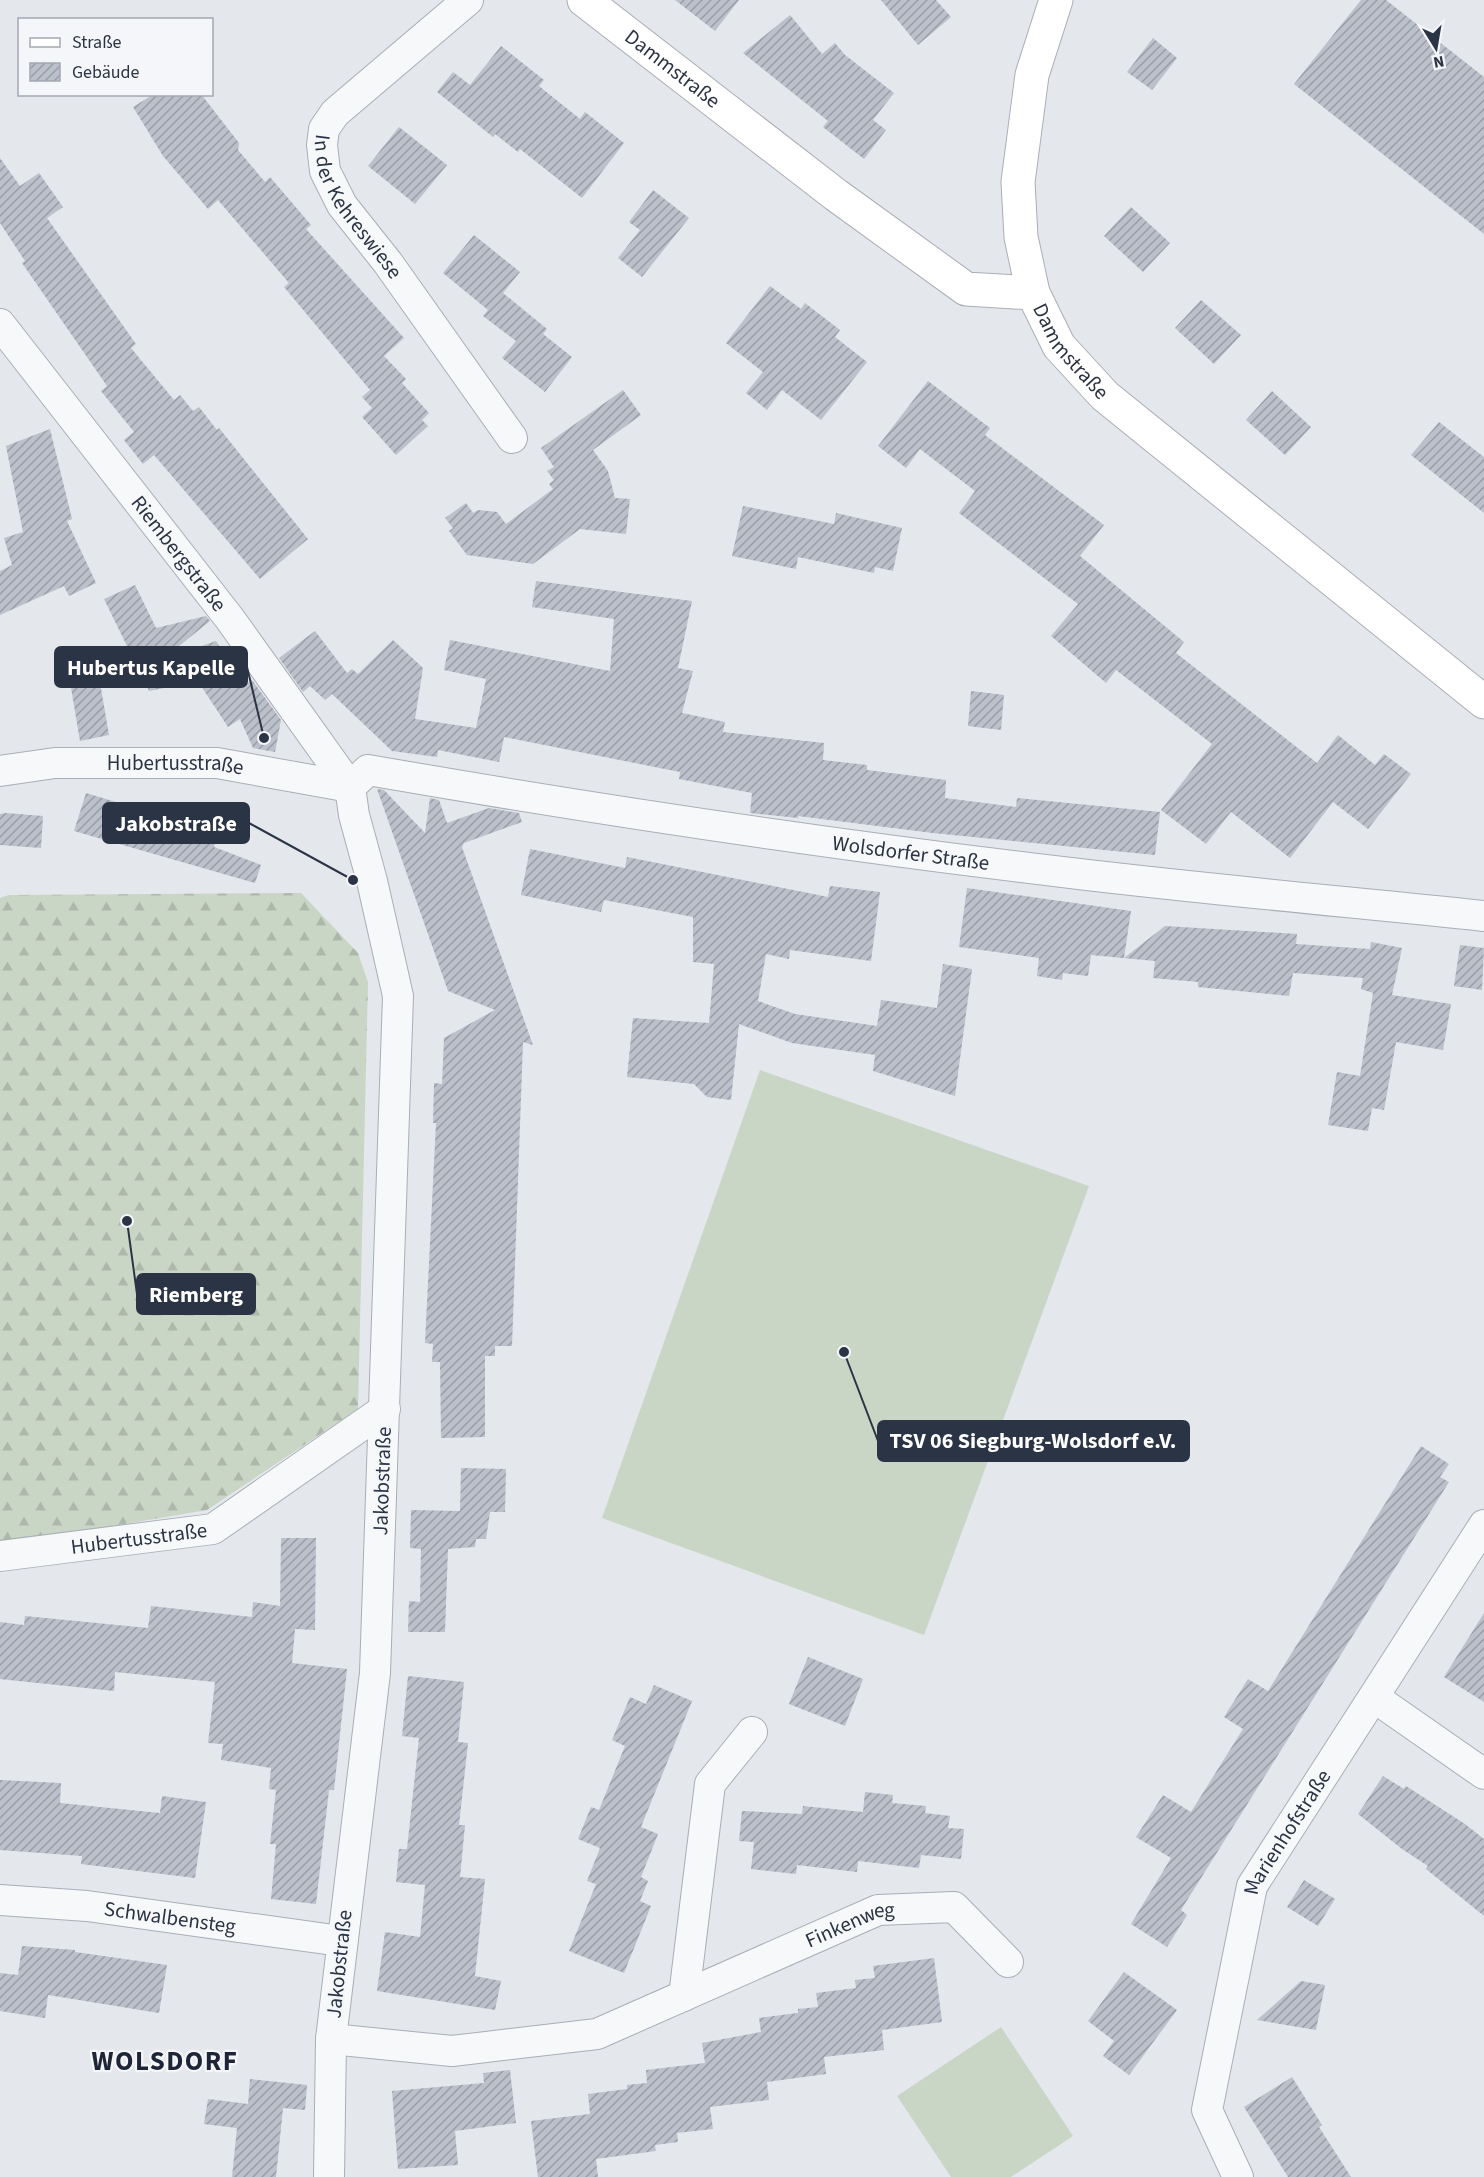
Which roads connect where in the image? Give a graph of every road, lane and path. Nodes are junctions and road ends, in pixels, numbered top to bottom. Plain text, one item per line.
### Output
1 (468, 0) edge
2 (584, 0) edge
3 (1056, 0) edge
4 (1033, 293) junction
5 (0, 324) edge
6 (512, 438) dead end
7 (1484, 702) edge
8 (0, 771) edge
9 (350, 787) junction
10 (1484, 916) edge
11 (385, 1409) junction
12 (1484, 1525) edge
13 (0, 1556) edge
14 (1375, 1698) junction
15 (752, 1732) dead end
16 (1484, 1774) edge
17 (0, 1900) edge
18 (341, 1941) junction
19 (1008, 1962) dead end
20 (684, 1996) junction
21 (332, 2039) junction
22 (329, 2177) edge
23 (1238, 2177) edge

1 - 6 street, In der Kehreswiese
2 - 4 street, Dammstraße
3 - 4 street
4 - 7 street, Dammstraße
5 - 9 street, Riembergstraße
8 - 9 street, Hubertusstraße
9 - 10 street, Wolsdorfer Straße
9 - 11 street, Jakobstraße
11 - 13 street, Hubertusstraße
11 - 18 street, Jakobstraße
12 - 14 street, Marienhofstraße
14 - 16 street
14 - 23 street, Marienhofstraße
15 - 20 street
17 - 18 street, Schwalbensteg
18 - 21 street, Jakobstraße
19 - 20 street, Finkenweg
20 - 21 street, Finkenweg
21 - 22 street, Jakobstraße

